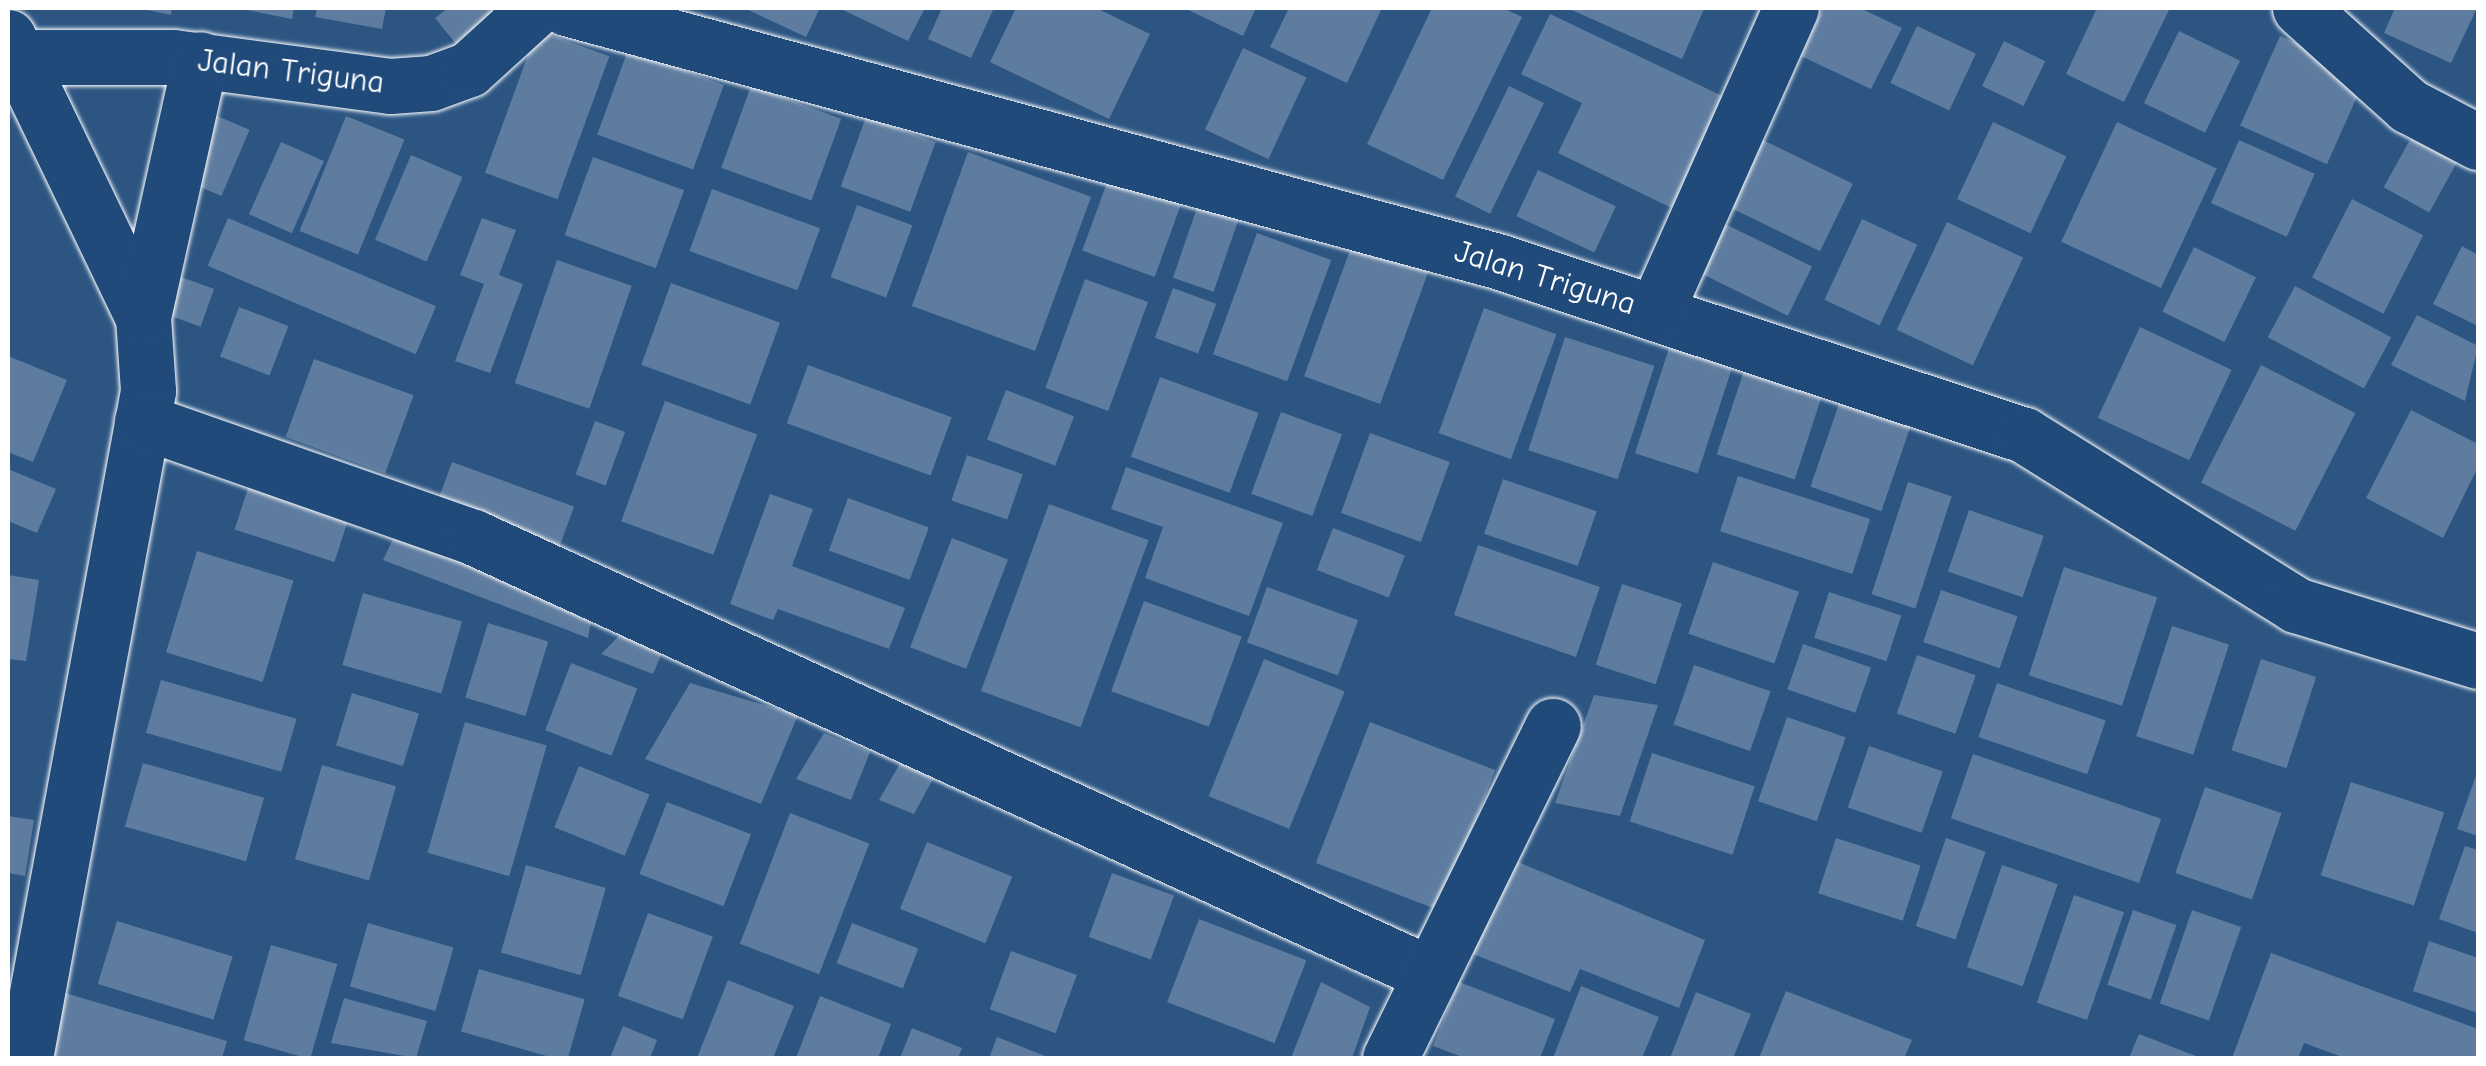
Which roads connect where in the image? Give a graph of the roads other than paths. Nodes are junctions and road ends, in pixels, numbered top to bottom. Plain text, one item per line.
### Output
1 (536, 8) edge
2 (566, 8) edge
3 (1791, 8) edge
4 (2300, 8) edge
5 (13, 47) edge
6 (200, 59) junction
7 (30, 139) edge
8 (2478, 142) edge
9 (1655, 313) junction
10 (143, 317) junction
11 (142, 421) junction
12 (2478, 661) edge
13 (1553, 726) dead end
14 (1430, 974) junction
15 (24, 1058) edge
16 (1390, 1058) edge

1 - 6 street, Jalan Triguna
2 - 9 street, Jalan Triguna
3 - 9 street
4 - 8 street
5 - 6 street, Jalan Triguna
5 - 7 street
6 - 10 street
7 - 10 street
9 - 12 street, Jalan Triguna
10 - 11 street
11 - 14 street
11 - 15 street
13 - 14 street
14 - 16 street

